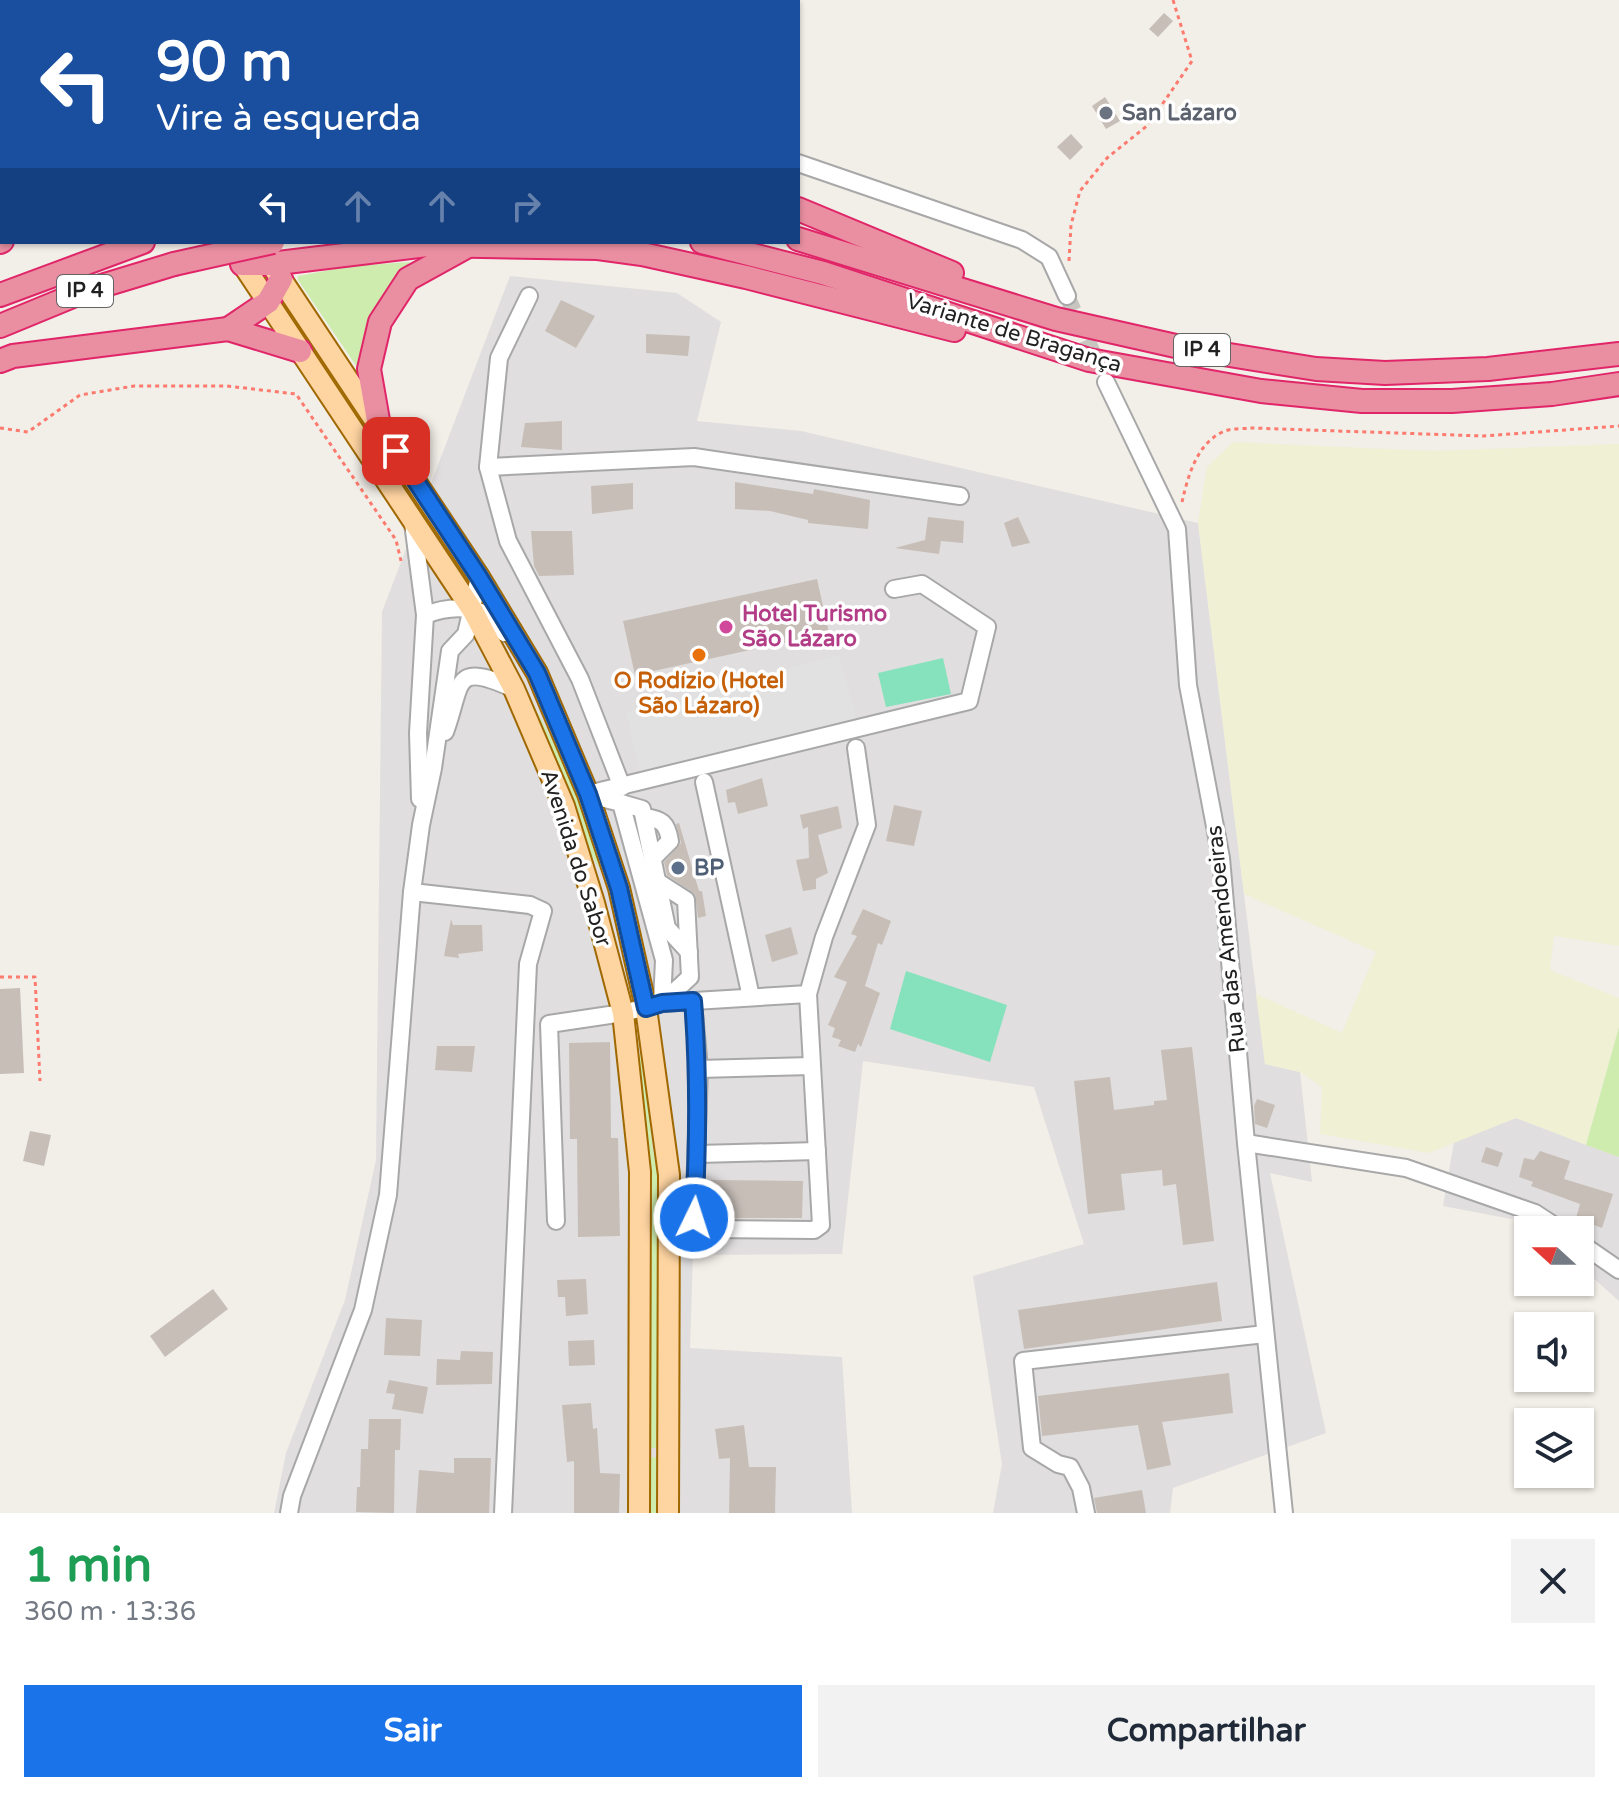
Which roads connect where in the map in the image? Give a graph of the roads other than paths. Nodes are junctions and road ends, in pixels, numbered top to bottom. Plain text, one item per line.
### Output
1 (800, 164) edge
2 (800, 210) edge
3 (800, 240) edge
4 (137, 244) edge
5 (228, 244) edge
6 (257, 244) edge
7 (471, 244) junction
8 (710, 244) edge
9 (275, 262) edge
10 (242, 264) junction
11 (0, 295) edge
12 (529, 296) dead end
13 (1067, 296) tunnel mouth
14 (268, 302) junction
15 (1056, 319) junction
16 (0, 326) edge
17 (228, 329) junction
18 (300, 351) junction
19 (1619, 354) edge
20 (1089, 360) junction
21 (0, 361) edge
22 (1106, 382) tunnel mouth
23 (1619, 384) edge
24 (379, 426) junction
25 (488, 467) junction
26 (960, 496) dead end
27 (412, 522) junction
28 (479, 577) junction
29 (894, 589) dead end
30 (473, 611) junction
31 (425, 615) junction
32 (537, 673) junction
33 (514, 689) junction
34 (856, 748) dead end
35 (433, 768) junction
36 (704, 782) dead end
37 (588, 794) junction
38 (621, 795) junction
39 (421, 825) junction
40 (658, 882) junction
41 (412, 892) junction
42 (689, 952) junction
43 (808, 994) junction
44 (751, 997) junction
45 (693, 1001) junction
46 (654, 1006) junction
47 (623, 1013) junction
48 (812, 1066) junction
49 (699, 1069) junction
50 (1246, 1143) junction
51 (817, 1151) junction
52 (698, 1154) junction
53 (1540, 1216) edge
54 (556, 1221) dead end
55 (1594, 1253) edge
56 (1619, 1270) edge
57 (1265, 1334) junction
58 (289, 1513) edge
59 (503, 1513) edge
60 (639, 1513) edge
61 (668, 1513) edge
62 (1086, 1513) edge
63 (1284, 1513) edge

1 - 13 street
2 - 15 highway
3 - 15 highway, Variante de Bragança / IP 4
4 - 11 highway, IP 4
5 - 10 main road, Avenida do Sabor
6 - 9 main road, Avenida do Sabor
7 - 9 highway
7 - 20 highway
7 - 24 highway
8 - 20 highway, Variante de Bragança / IP 4
9 - 10 highway
9 - 14 highway
9 - 16 highway, IP 4, bridge
9 - 24 main road, Avenida do Sabor
10 - 14 main road, Avenida do Sabor
12 - 25 street
14 - 17 highway
14 - 18 main road, Avenida do Sabor
15 - 19 highway, Variante de Bragança / IP 4
17 - 18 highway
17 - 21 highway
18 - 27 main road, Avenida do Sabor
20 - 23 highway, Variante de Bragança / IP 4
22 - 50 street, Rua das Amendoeiras
24 - 28 main road, Avenida do Sabor
25 - 26 street
25 - 38 street
27 - 30 main road, Avenida do Sabor
27 - 31 street
28 - 30 street
28 - 32 main road, Avenida do Sabor
29 - 38 street
30 - 31 street
30 - 32 street
30 - 33 main road, Avenida do Sabor
30 - 35 street
31 - 39 street
32 - 37 main road, Avenida do Sabor
33 - 35 street
33 - 47 main road, Avenida do Sabor
34 - 43 street
35 - 39 street
36 - 44 street
37 - 38 street
37 - 46 main road, Avenida do Sabor
38 - 40 street
38 - 46 street
39 - 41 street
40 - 42 street
40 - 42 street
41 - 58 street
41 - 59 street
42 - 46 street
43 - 44 street
43 - 48 street
44 - 45 street
45 - 46 street
45 - 49 street
46 - 47 street
46 - 61 main road, Avenida do Sabor
47 - 54 street
47 - 60 main road, Avenida do Sabor
48 - 49 street
48 - 51 street
49 - 52 street
50 - 53 street
50 - 57 street, Rua das Amendoeiras
51 - 52 street
51 - 52 street
55 - 56 street
57 - 62 street
57 - 63 street, Rua das Amendoeiras

